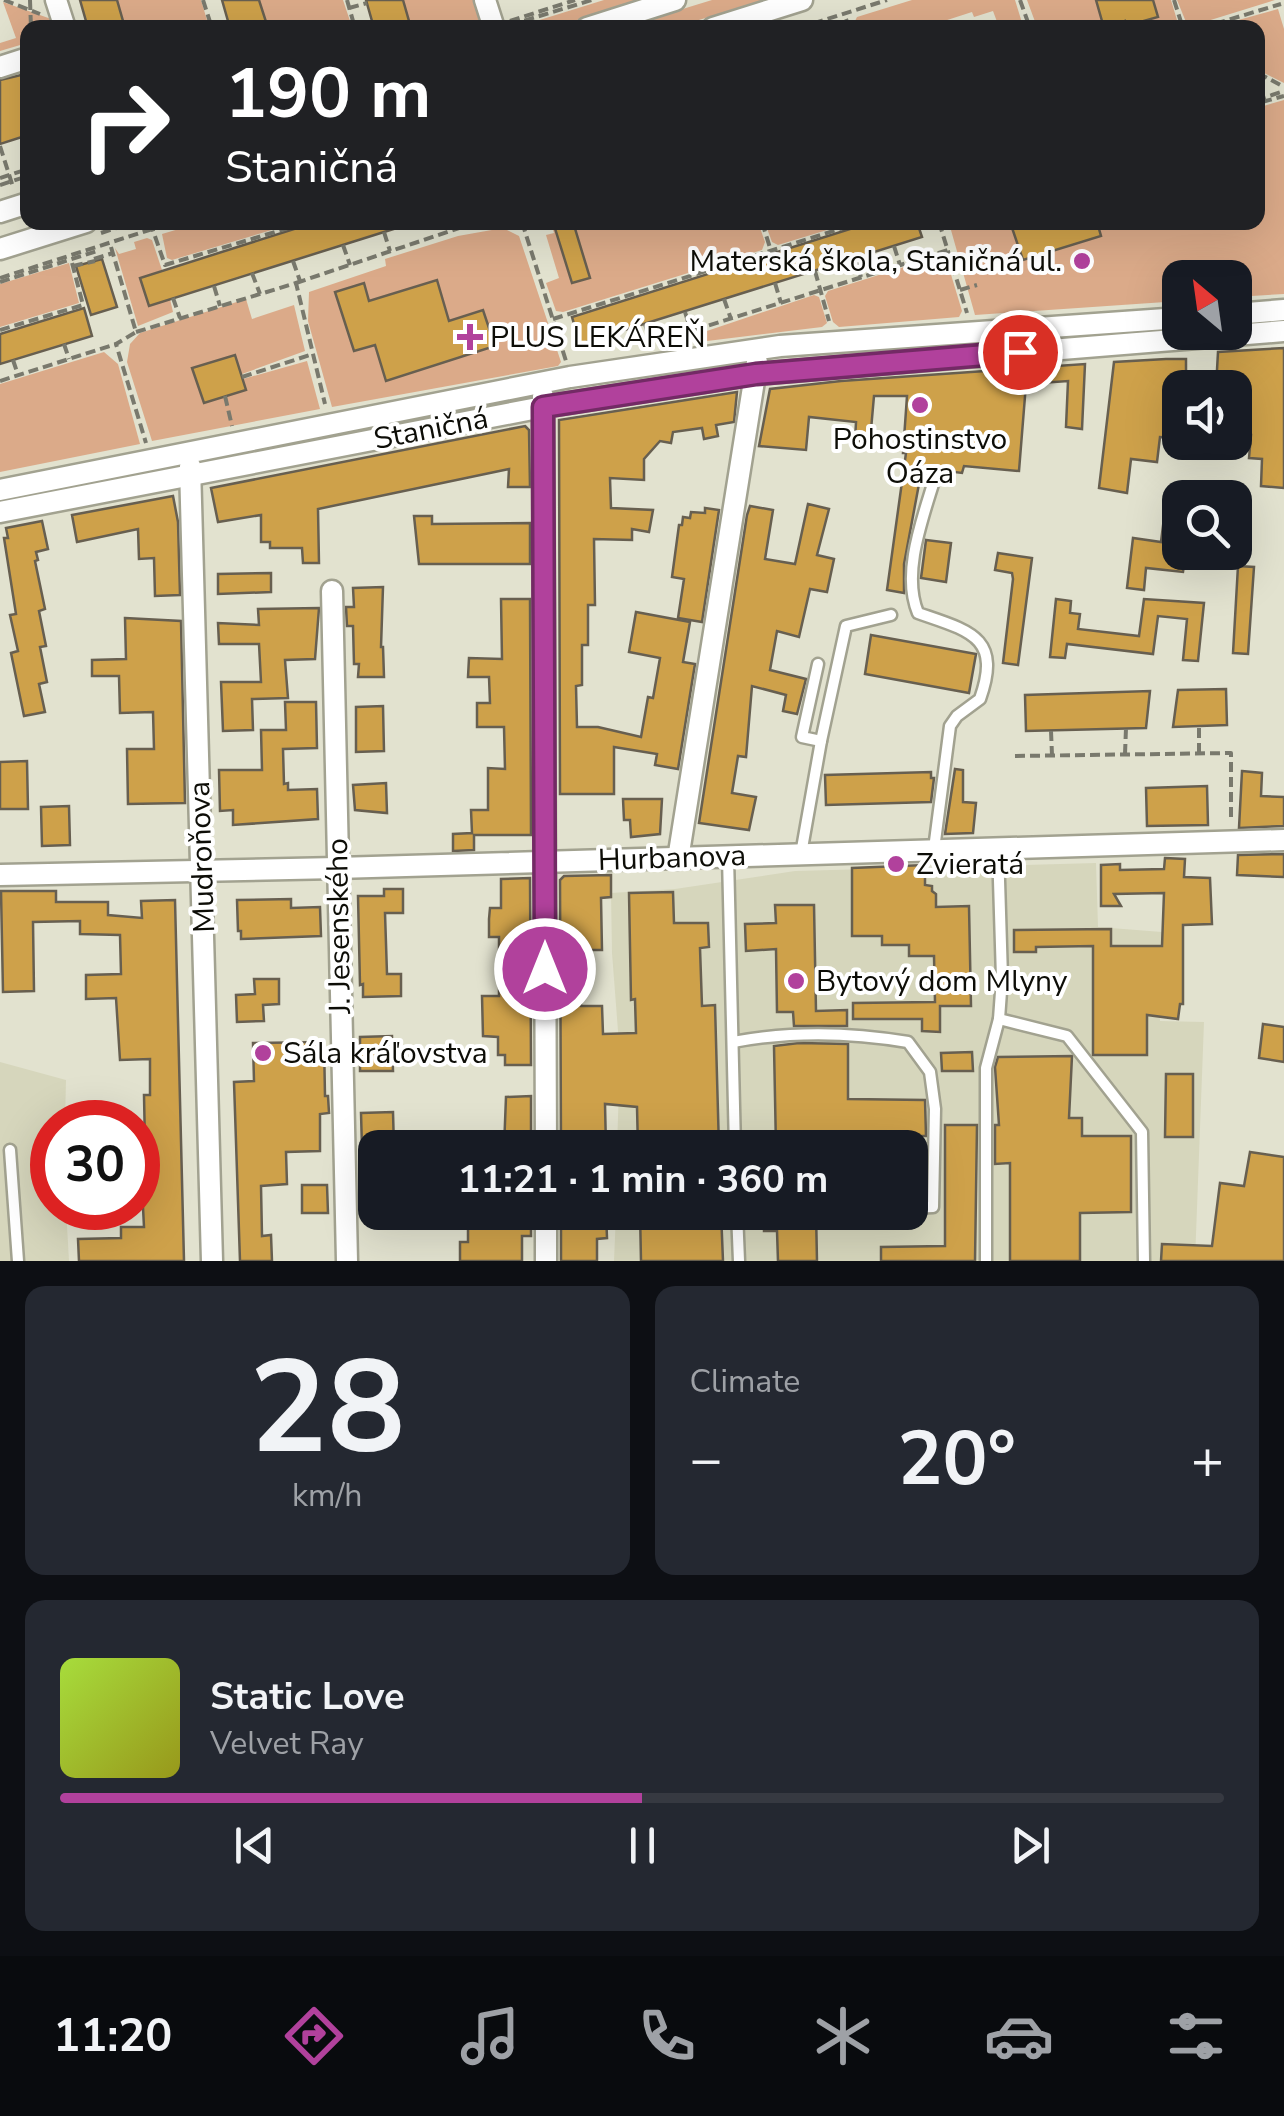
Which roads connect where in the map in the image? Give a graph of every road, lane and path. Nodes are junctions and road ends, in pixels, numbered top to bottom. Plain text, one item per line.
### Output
1 (4, 0) edge
2 (30, 0) edge
3 (346, 0) edge
4 (575, 0) edge
5 (592, 0) edge
6 (674, 0) edge
7 (802, 0) edge
8 (887, 0) edge
9 (367, 3) dead end
10 (1281, 4) dead end
11 (349, 8) junction
12 (30, 10) junction
13 (31, 20) edge
14 (53, 20) edge
15 (353, 20) edge
16 (516, 20) edge
17 (521, 20) edge
18 (612, 20) edge
19 (738, 20) edge
20 (824, 20) edge
21 (1228, 20) edge
22 (0, 146) edge
23 (20, 175) edge
24 (0, 178) edge
25 (11, 178) junction
26 (0, 185) edge
27 (16, 207) edge
28 (85, 230) edge
29 (140, 230) edge
30 (152, 230) edge
31 (272, 230) edge
32 (454, 230) edge
33 (525, 230) edge
34 (764, 230) edge
35 (837, 230) edge
36 (942, 230) edge
37 (384, 232) dead end
38 (343, 245) dead end
39 (894, 246) dead end
40 (0, 249) edge
41 (948, 250) junction
42 (97, 251) dead end
43 (390, 251) junction
44 (771, 251) junction
45 (855, 258) dead end
46 (293, 260) dead end
47 (72, 262) junction
48 (350, 264) junction
49 (900, 265) junction
50 (814, 271) dead end
51 (252, 273) dead end
52 (861, 278) junction
53 (0, 280) edge
54 (298, 282) junction
55 (774, 284) dead end
56 (977, 285) dead end
57 (214, 286) dead end
58 (820, 290) junction
59 (960, 290) junction
60 (260, 294) junction
61 (174, 298) dead end
62 (724, 299) dead end
63 (781, 303) junction
64 (220, 306) junction
65 (1284, 310) edge
66 (685, 312) dead end
67 (1252, 313) edge
68 (180, 318) junction
69 (553, 319) junction
70 (730, 319) junction
71 (1162, 319) edge
72 (969, 320) dead end
73 (645, 324) dead end
74 (0, 330) edge
75 (832, 330) dead end
76 (1284, 331) edge
77 (136, 332) junction
78 (691, 332) junction
79 (604, 337) dead end
80 (64, 344) dead end
81 (116, 344) junction
82 (694, 346) dead end
83 (758, 350) junction
84 (654, 352) dead end
85 (313, 354) junction
86 (69, 359) junction
87 (14, 360) dead end
88 (611, 360) dead end
89 (568, 368) dead end
90 (756, 374) junction
91 (18, 375) junction
92 (242, 377) dead end
93 (0, 381) edge
94 (542, 384) junction
95 (225, 396) dead end
96 (543, 407) junction
97 (327, 414) dead end
98 (234, 432) dead end
99 (148, 448) dead end
100 (189, 454) junction
101 (191, 476) junction
102 (932, 484) dead end
103 (0, 490) edge
104 (0, 512) edge
105 (332, 591) dead end
106 (891, 615) dead end
107 (818, 664) dead end
108 (1199, 726) dead end
109 (1126, 728) dead end
110 (1050, 731) dead end
111 (821, 741) junction
112 (1199, 753) junction
113 (1125, 754) junction
114 (1014, 756) dead end
115 (1052, 756) junction
116 (1231, 831) dead end
117 (1284, 840) edge
118 (998, 847) junction
119 (934, 850) junction
120 (801, 854) junction
121 (728, 857) junction
122 (678, 859) junction
123 (545, 862) junction
124 (338, 868) junction
125 (203, 871) junction
126 (0, 875) edge
127 (999, 1019) junction
128 (732, 1042) junction
129 (546, 1130) edge
130 (735, 1130) edge
131 (10, 1150) dead end
132 (928, 1207) edge
133 (546, 1230) edge
134 (737, 1230) edge
135 (18, 1261) edge
136 (212, 1261) edge
137 (346, 1261) edge
138 (546, 1261) edge
139 (738, 1261) edge
140 (986, 1261) edge
141 (1144, 1261) edge

1 - 12 path
2 - 12 path
3 - 11 path
4 - 16 path
5 - 17 path
6 - 18 street
7 - 19 street
8 - 20 path
9 - 11 path
10 - 21 path
11 - 15 path
12 - 13 path
12 - 14 path
22 - 25 path
23 - 25 path
24 - 25 path
25 - 26 path
25 - 27 path
28 - 40 street
29 - 53 path
30 - 31 path
32 - 43 path
33 - 69 path
34 - 44 path
35 - 44 path
36 - 41 path
37 - 43 path
38 - 48 path
39 - 49 path
41 - 49 path
41 - 59 path
42 - 47 path
43 - 48 path
44 - 69 path
45 - 52 path
46 - 54 path
47 - 53 path
47 - 74 path
47 - 77 path
48 - 54 path
49 - 52 path
50 - 58 path
51 - 60 path
52 - 58 path
54 - 60 path
54 - 85 path
55 - 63 path
56 - 59 path
57 - 64 path
58 - 63 path
58 - 75 path
59 - 72 path
60 - 64 path
61 - 68 path
62 - 70 path
63 - 70 path
64 - 68 path
65 - 67 street
66 - 78 path
68 - 77 path
69 - 89 path
70 - 78 path
71 - 83 street, Staničná
73 - 84 path
76 - 90 street, Staničná
77 - 81 path
78 - 82 path
79 - 88 path
80 - 86 path
81 - 86 path
81 - 99 path
83 - 90 street
83 - 94 street, Staničná
85 - 92 path
85 - 97 path
86 - 91 path
87 - 91 path
90 - 96 street, Staničná
90 - 122 street
91 - 93 path
94 - 96 street
94 - 100 street, Staničná
95 - 98 path
96 - 101 street, Staničná
96 - 123 street
100 - 101 street, Mudroňova
100 - 103 street, Staničná
101 - 104 street, Staničná
101 - 125 street, Mudroňova
102 - 119 lane
105 - 124 street, J. Jesenského
106 - 111 lane
107 - 111 lane
108 - 112 path
109 - 113 path
110 - 115 path
111 - 120 lane
112 - 113 path
112 - 116 path
113 - 115 path
114 - 115 path
117 - 118 street, Hurbanova
118 - 119 street, Hurbanova
118 - 127 lane
119 - 120 street, Hurbanova
120 - 121 street, Hurbanova
121 - 122 street, Hurbanova
121 - 128 lane
122 - 123 street, Hurbanova
123 - 124 street, Hurbanova
123 - 129 street
124 - 125 street, Hurbanova
124 - 137 street, J. Jesenského
125 - 126 street, Hurbanova
125 - 136 street, Mudroňova
127 - 140 lane
127 - 141 lane
128 - 130 lane
128 - 132 lane
131 - 135 lane
133 - 138 street
134 - 139 lane

